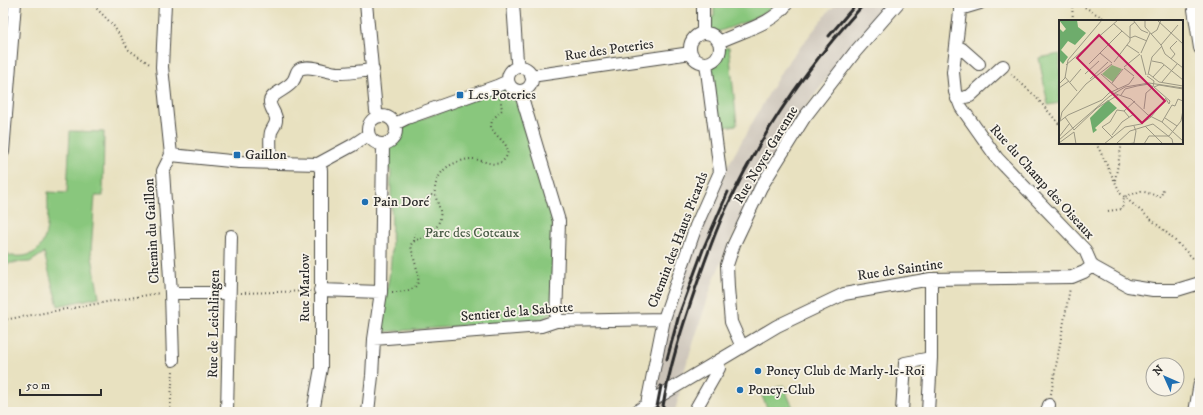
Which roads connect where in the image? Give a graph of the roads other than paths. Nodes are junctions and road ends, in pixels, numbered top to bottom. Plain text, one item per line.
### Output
1 (15, 3) edge
2 (165, 3) edge
3 (366, 3) edge
4 (513, 3) edge
5 (703, 3) edge
6 (787, 3) edge
7 (898, 3) edge
8 (980, 3) edge
9 (1193, 3) edge
10 (961, 6) edge
11 (703, 33) junction
12 (719, 42) junction
13 (956, 47) junction
14 (1200, 48) edge
15 (691, 53) junction
16 (706, 63) junction
17 (979, 64) dead end
18 (1003, 66) road end
19 (519, 67) junction
20 (373, 70) junction
21 (531, 76) junction
22 (503, 84) junction
23 (522, 91) junction
24 (957, 99) junction
25 (378, 115) junction
26 (395, 124) junction
27 (368, 135) junction
28 (383, 144) junction
29 (3, 152) edge
30 (171, 155) junction
31 (271, 163) junction
32 (318, 164) junction
33 (231, 236) dead end
34 (1092, 266) junction
35 (932, 279) junction
36 (1200, 283) edge
37 (320, 290) junction
38 (166, 292) junction
39 (381, 292) junction
40 (229, 294) junction
41 (664, 319) junction
42 (556, 321) junction
43 (374, 339) junction
44 (742, 347) junction
45 (931, 358) junction
46 (173, 360) road end
47 (717, 363) junction
48 (1200, 383) edge
49 (647, 404) junction
50 (227, 412) edge
51 (313, 412) edge
52 (368, 412) edge
53 (636, 412) edge
54 (694, 412) edge
55 (902, 412) edge
56 (928, 412) edge
57 (1195, 412) edge

1 - 29 street
2 - 30 street, Chemin du Gaillon
3 - 20 street
4 - 19 street
5 - 11 street
6 - 12 street
7 - 44 street, Rue Noyer Garenne
8 - 10 street
9 - 14 street
10 - 13 street, Rue du Champ des Oiseaux
11 - 12 street
11 - 15 street
12 - 16 street
13 - 17 street
13 - 24 street, Rue du Champ des Oiseaux
15 - 16 street
15 - 21 street, Rue des Poteries
16 - 41 street, Chemin des Hauts Picards
18 - 24 street
19 - 21 street
19 - 22 street
20 - 25 street
20 - 31 street
21 - 23 street
22 - 23 street
22 - 26 street
23 - 42 street
24 - 34 street, Rue du Champ des Oiseaux
25 - 26 street
25 - 27 street
26 - 28 street
27 - 28 street
27 - 32 street
28 - 39 street
30 - 31 street
30 - 38 street, Chemin du Gaillon
31 - 32 street
32 - 37 street, Rue Marlow
33 - 40 street, Rue de Leichlingen
34 - 35 street, Rue de Saintine
34 - 36 street
35 - 44 street, Rue de Saintine
35 - 45 street
37 - 39 street
37 - 51 street, Rue Marlow
38 - 40 street
38 - 46 street, Chemin du Gaillon
39 - 43 street
40 - 50 street, Rue de Leichlingen
41 - 42 street, Sentier de la Sabotte
41 - 49 street, Chemin des Hauts Picards
42 - 43 street, Sentier de la Sabotte
43 - 52 street
44 - 47 street, Rue de Saintine
45 - 55 street
45 - 56 street
47 - 49 street, Rue de Saintine
47 - 54 street
48 - 57 street
49 - 53 street, Rue de Saintine

